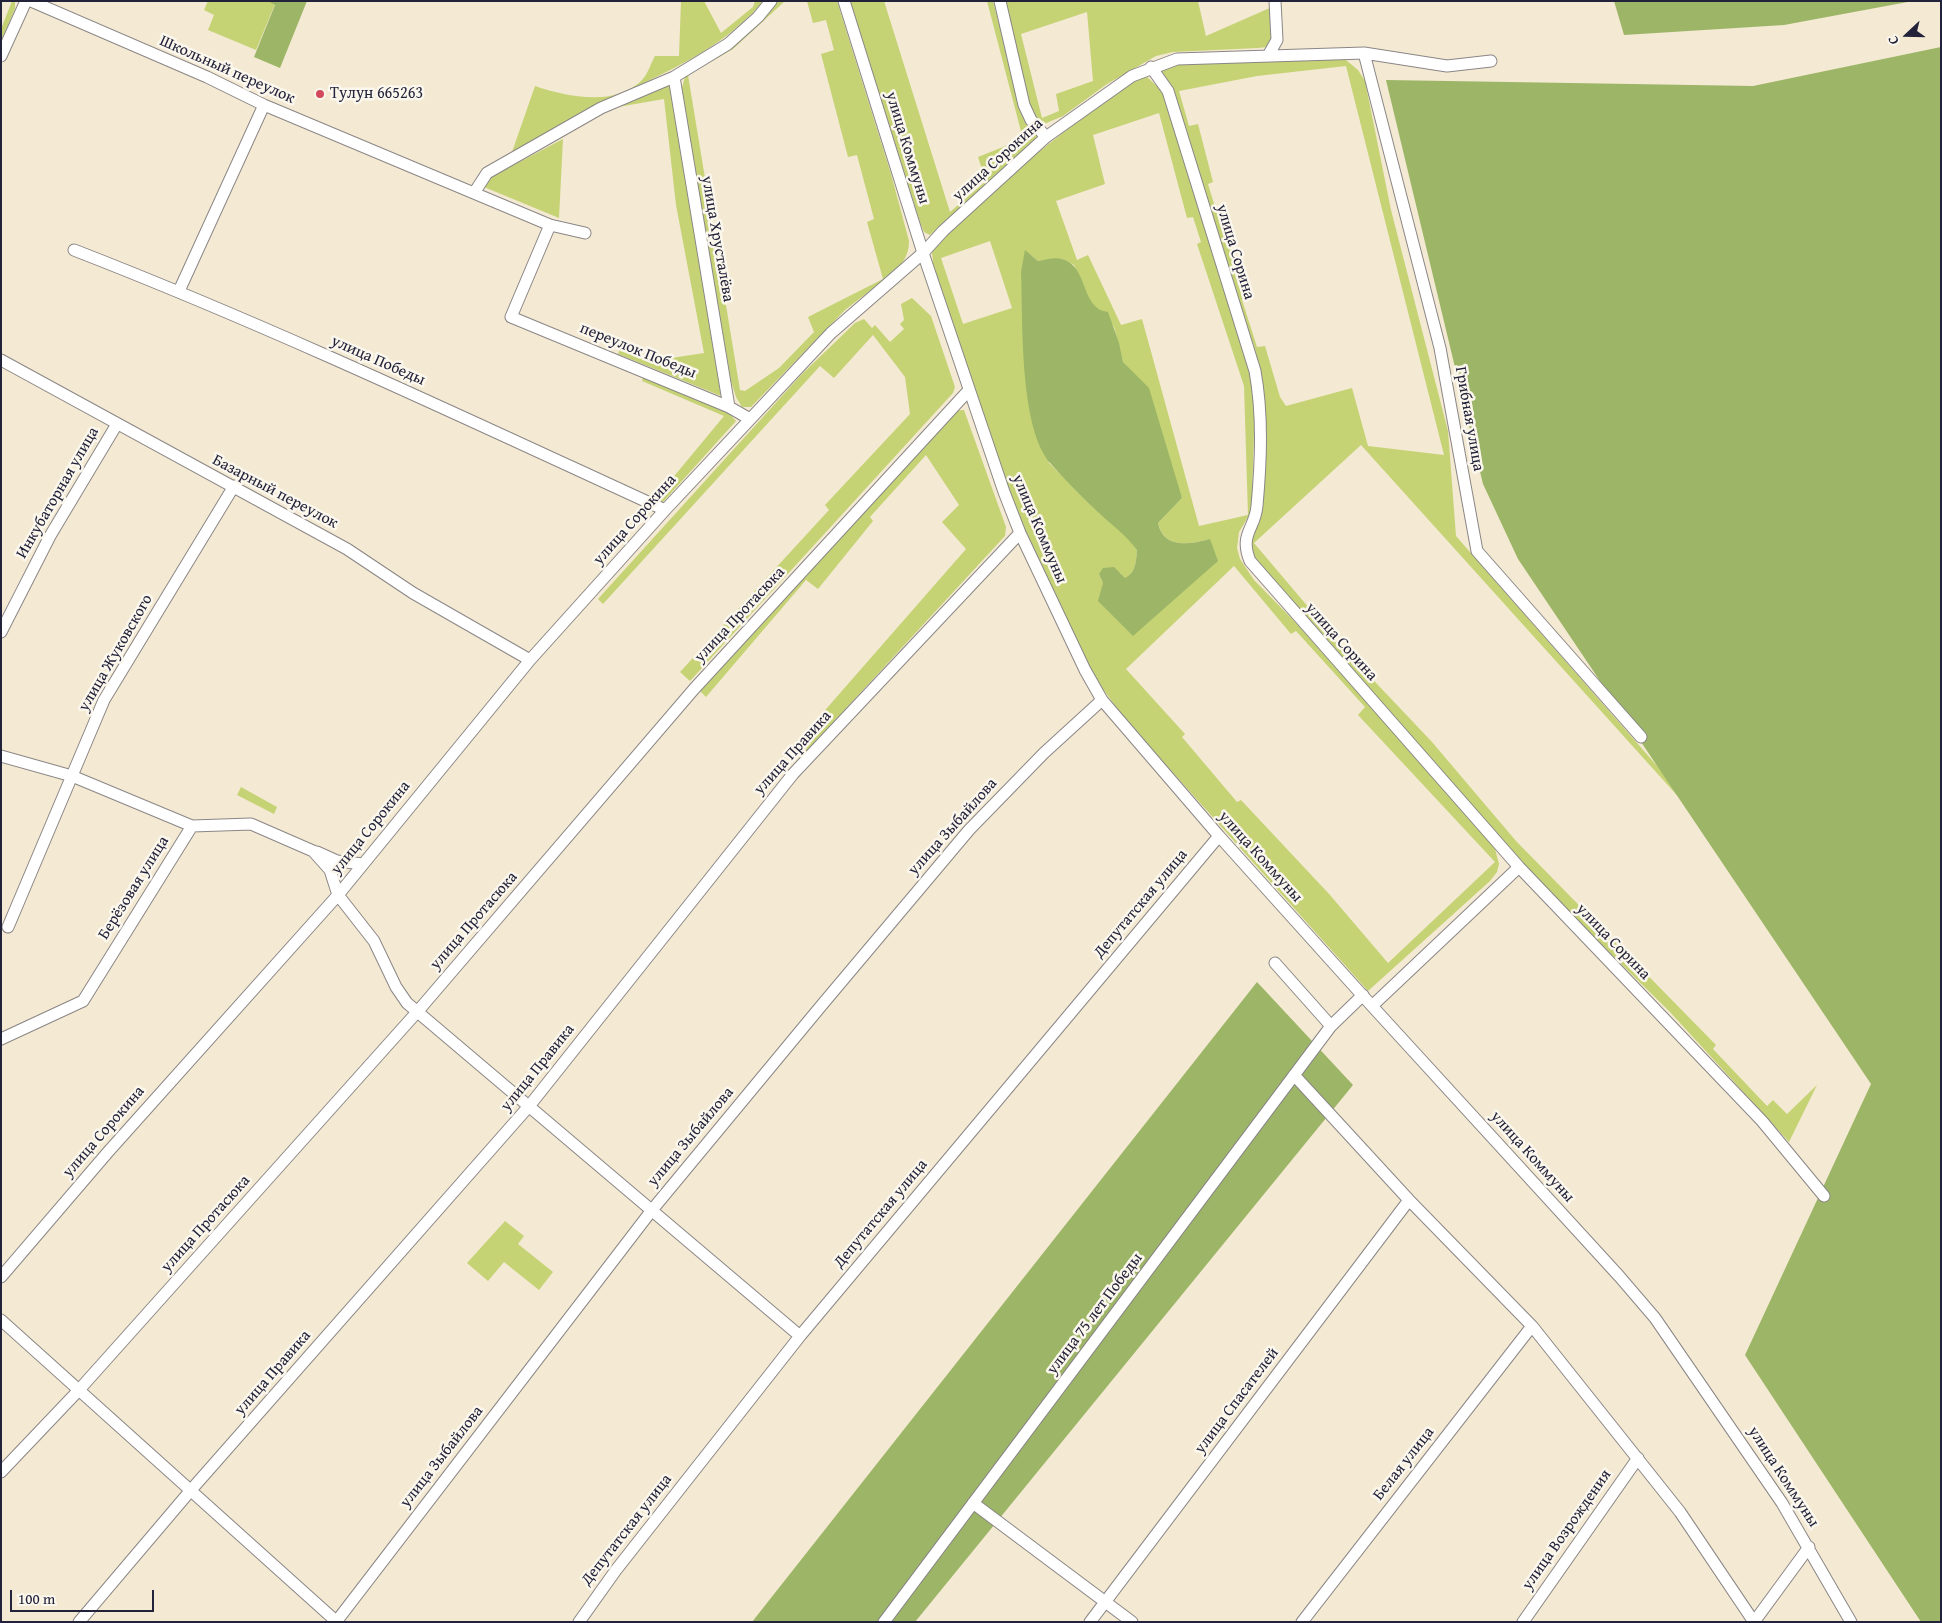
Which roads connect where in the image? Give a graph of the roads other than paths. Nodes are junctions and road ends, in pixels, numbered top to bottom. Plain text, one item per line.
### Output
1 (26, 1) edge
2 (31, 1) edge
3 (771, 1) edge
4 (844, 1) edge
5 (1000, 1) edge
6 (1275, 1) edge
7 (1364, 53) junction
8 (1268, 54) junction
9 (1, 56) edge
10 (1491, 61) dead end
11 (1151, 67) junction
12 (674, 77) junction
13 (264, 105) junction
14 (1046, 137) junction
15 (474, 193) junction
16 (550, 225) junction
17 (585, 233) dead end
18 (74, 250) dead end
19 (923, 253) junction
20 (179, 291) junction
21 (1, 360) edge
22 (970, 390) junction
23 (729, 406) junction
24 (750, 419) junction
25 (117, 424) junction
26 (234, 486) junction
27 (665, 510) junction
28 (1020, 533) junction
29 (1, 632) edge
30 (530, 660) junction
31 (1102, 700) junction
32 (1641, 737) dead end
33 (1, 756) edge
34 (72, 776) junction
35 (192, 826) junction
36 (1219, 836) junction
37 (313, 850) junction
38 (363, 864) junction
39 (1519, 867) junction
40 (338, 894) junction
41 (8, 927) dead end
42 (1276, 963) dead end
43 (1363, 996) junction
44 (1372, 1006) junction
45 (418, 1011) junction
46 (1331, 1026) junction
47 (1, 1039) edge
48 (1294, 1075) junction
49 (530, 1105) junction
50 (1824, 1196) dead end
51 (1409, 1200) junction
52 (652, 1210) junction
53 (1, 1277) edge
54 (1, 1320) edge
55 (1532, 1326) junction
56 (800, 1336) junction
57 (78, 1391) junction
58 (1638, 1458) junction
59 (1, 1472) edge
60 (191, 1490) junction
61 (973, 1503) junction
62 (1809, 1547) junction
63 (1105, 1602) junction
64 (79, 1622) edge
65 (336, 1622) edge
66 (579, 1622) edge
67 (884, 1622) edge
68 (1090, 1622) edge
69 (1132, 1622) edge
70 (1302, 1622) edge
71 (1523, 1622) edge
72 (1754, 1622) edge
73 (1851, 1622) edge

1 - 9 street
2 - 13 street, Школьный переулок
3 - 12 street
4 - 19 street, улица Коммуны
5 - 14 street
6 - 8 street
7 - 8 street, улица Сорокина
7 - 10 street, улица Сорокина
7 - 32 street, Грибная улица
8 - 11 street, улица Сорокина
11 - 14 street, улица Сорокина
11 - 39 street, улица Сорина
12 - 15 street
12 - 23 street, улица Хрусталёва
13 - 15 street, Школьный переулок
13 - 20 street
14 - 19 street, улица Сорокина
15 - 16 street, Школьный переулок
16 - 17 street, Школьный переулок
16 - 23 street, переулок Победы
18 - 20 street, улица Победы
19 - 22 street, улица Коммуны
19 - 24 street, улица Сорокина
20 - 27 street, улица Победы
21 - 25 street, Базарный переулок
22 - 28 street, улица Коммуны
22 - 45 street, улица Протасюка
23 - 24 street, переулок Победы
24 - 27 street, улица Сорокина
25 - 26 street, Базарный переулок
25 - 29 street, Инкубаторная улица
26 - 30 street, Базарный переулок
26 - 34 street, улица Жуковского
27 - 30 street, улица Сорокина
28 - 31 street, улица Коммуны
28 - 49 street, улица Правика
30 - 38 street, улица Сорокина
31 - 36 street, улица Коммуны
31 - 52 street, улица Зыбайлова
33 - 34 street, Берёзовая улица
34 - 35 street, Берёзовая улица
34 - 41 street, улица Жуковского
35 - 37 street
35 - 47 street, Берёзовая улица
36 - 43 street, улица Коммуны
36 - 56 street, Депутатская улица
37 - 38 street
37 - 40 street
38 - 40 street, улица Сорокина
39 - 44 street
39 - 50 street, улица Сорина
40 - 45 street
40 - 53 street, улица Сорокина
42 - 46 street
43 - 44 street, улица Коммуны
43 - 46 street, улица 75 лет Победы
44 - 62 street, улица Коммуны
45 - 49 street
45 - 57 street, улица Протасюка
46 - 48 street, улица 75 лет Победы
48 - 51 street
48 - 61 street, улица 75 лет Победы
49 - 52 street
49 - 60 street, улица Правика
51 - 55 street
51 - 63 street, улица Спасателей
52 - 56 street
52 - 65 street, улица Зыбайлова
54 - 57 street
55 - 58 street
55 - 70 street, Белая улица
56 - 66 street, Депутатская улица
57 - 59 street, улица Протасюка
57 - 60 street
58 - 71 street, улица Возрождения
58 - 72 street
60 - 64 street, улица Правика
60 - 65 street
61 - 63 street
61 - 67 street, улица 75 лет Победы
62 - 72 street
62 - 73 street, улица Коммуны
63 - 68 street, улица Спасателей
63 - 69 street

